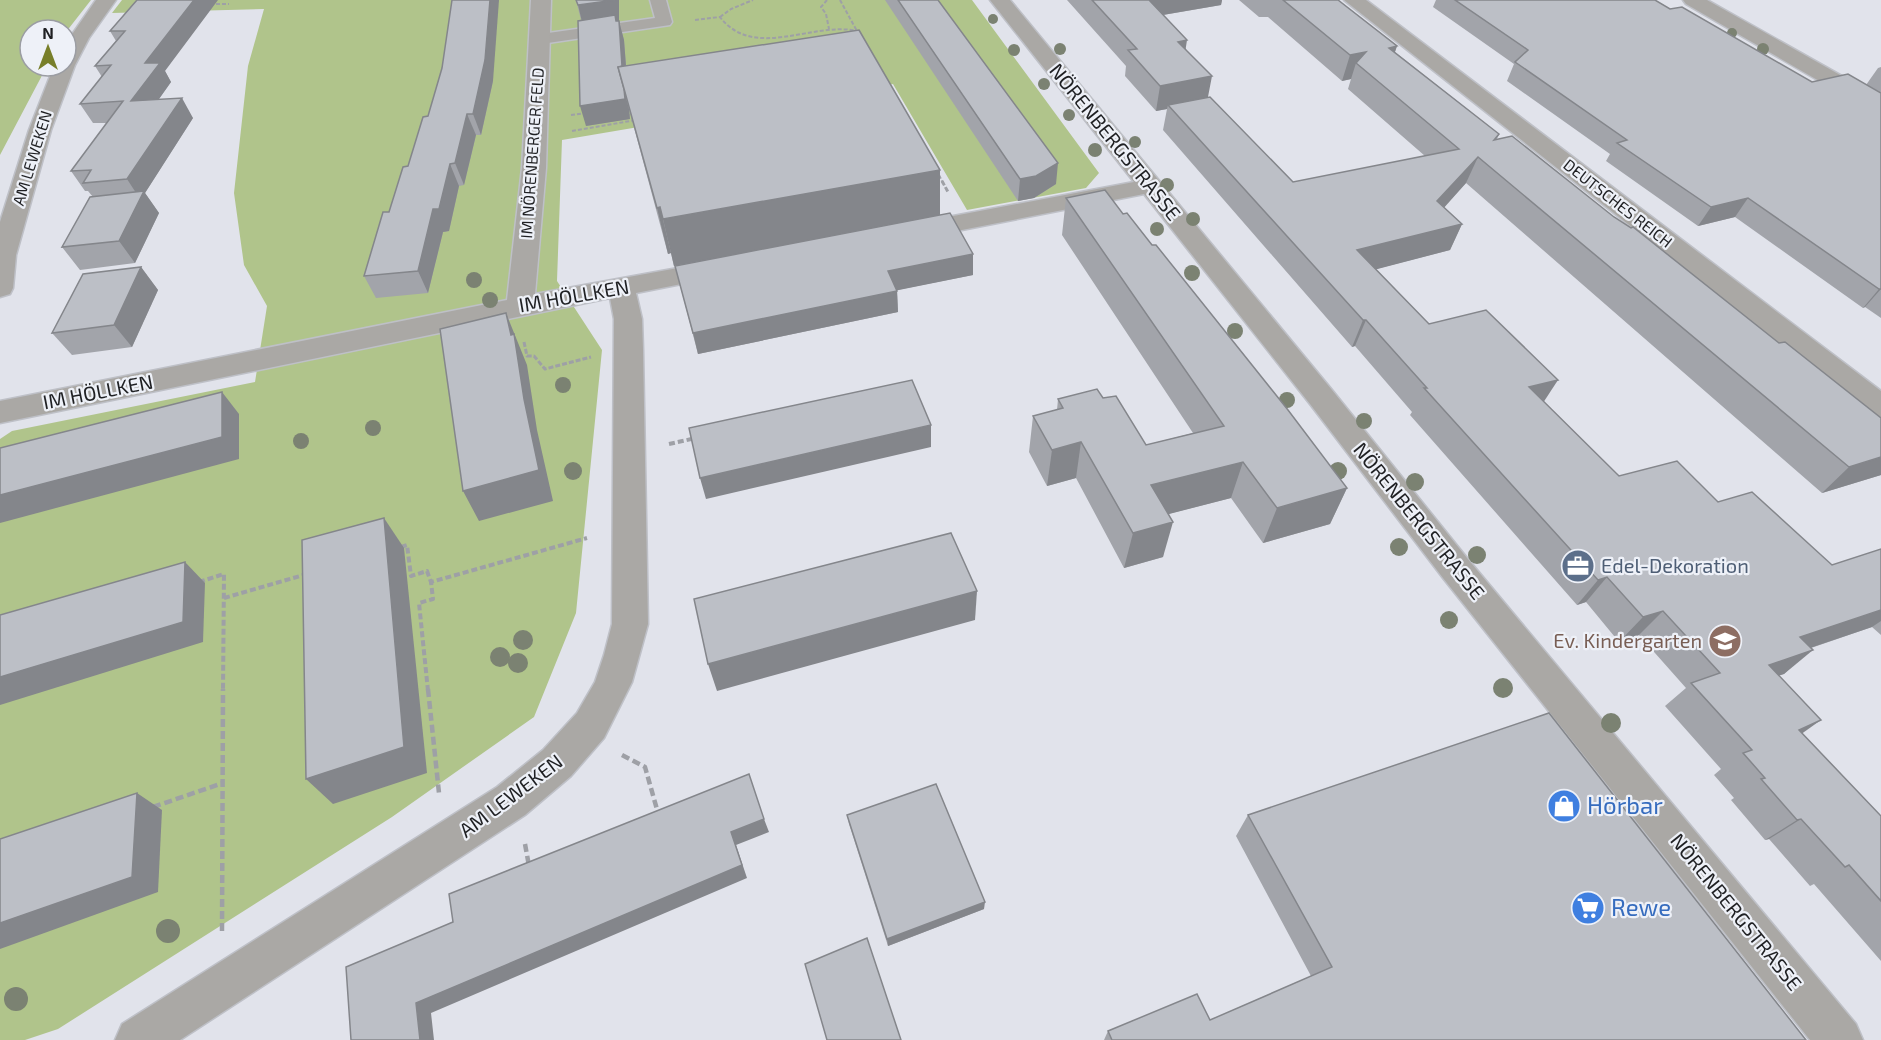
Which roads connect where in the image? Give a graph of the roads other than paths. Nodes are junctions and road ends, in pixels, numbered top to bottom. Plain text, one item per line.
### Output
1 (106, 0) edge
2 (541, 0) edge
3 (658, 0) edge
4 (1000, 0) edge
5 (1354, 0) edge
6 (1693, 0) edge
7 (541, 39) junction
8 (78, 40) edge
9 (60, 78) edge
10 (1881, 106) edge
11 (1150, 186) junction
12 (886, 237) edge
13 (750, 263) edge
14 (0, 288) edge
15 (621, 288) junction
16 (520, 306) junction
17 (1881, 406) edge
18 (0, 412) edge
19 (138, 1040) edge
20 (1840, 1040) edge

1 - 8 street, AM LEWEKEN
2 - 7 street, IM NÖRENBERGER FELD
3 - 7 lane
4 - 11 street, NÖRENBERGSTRASSE
5 - 17 street, DEUTSCHES REICH
6 - 10 street
7 - 16 street, IM NÖRENBERGER FELD
9 - 14 street, AM LEWEKEN
11 - 12 street
11 - 20 street, NÖRENBERGSTRASSE
13 - 15 street, IM HÖLLKEN
15 - 16 street, IM HÖLLKEN
15 - 19 street, AM LEWEKEN
16 - 18 street, IM HÖLLKEN

